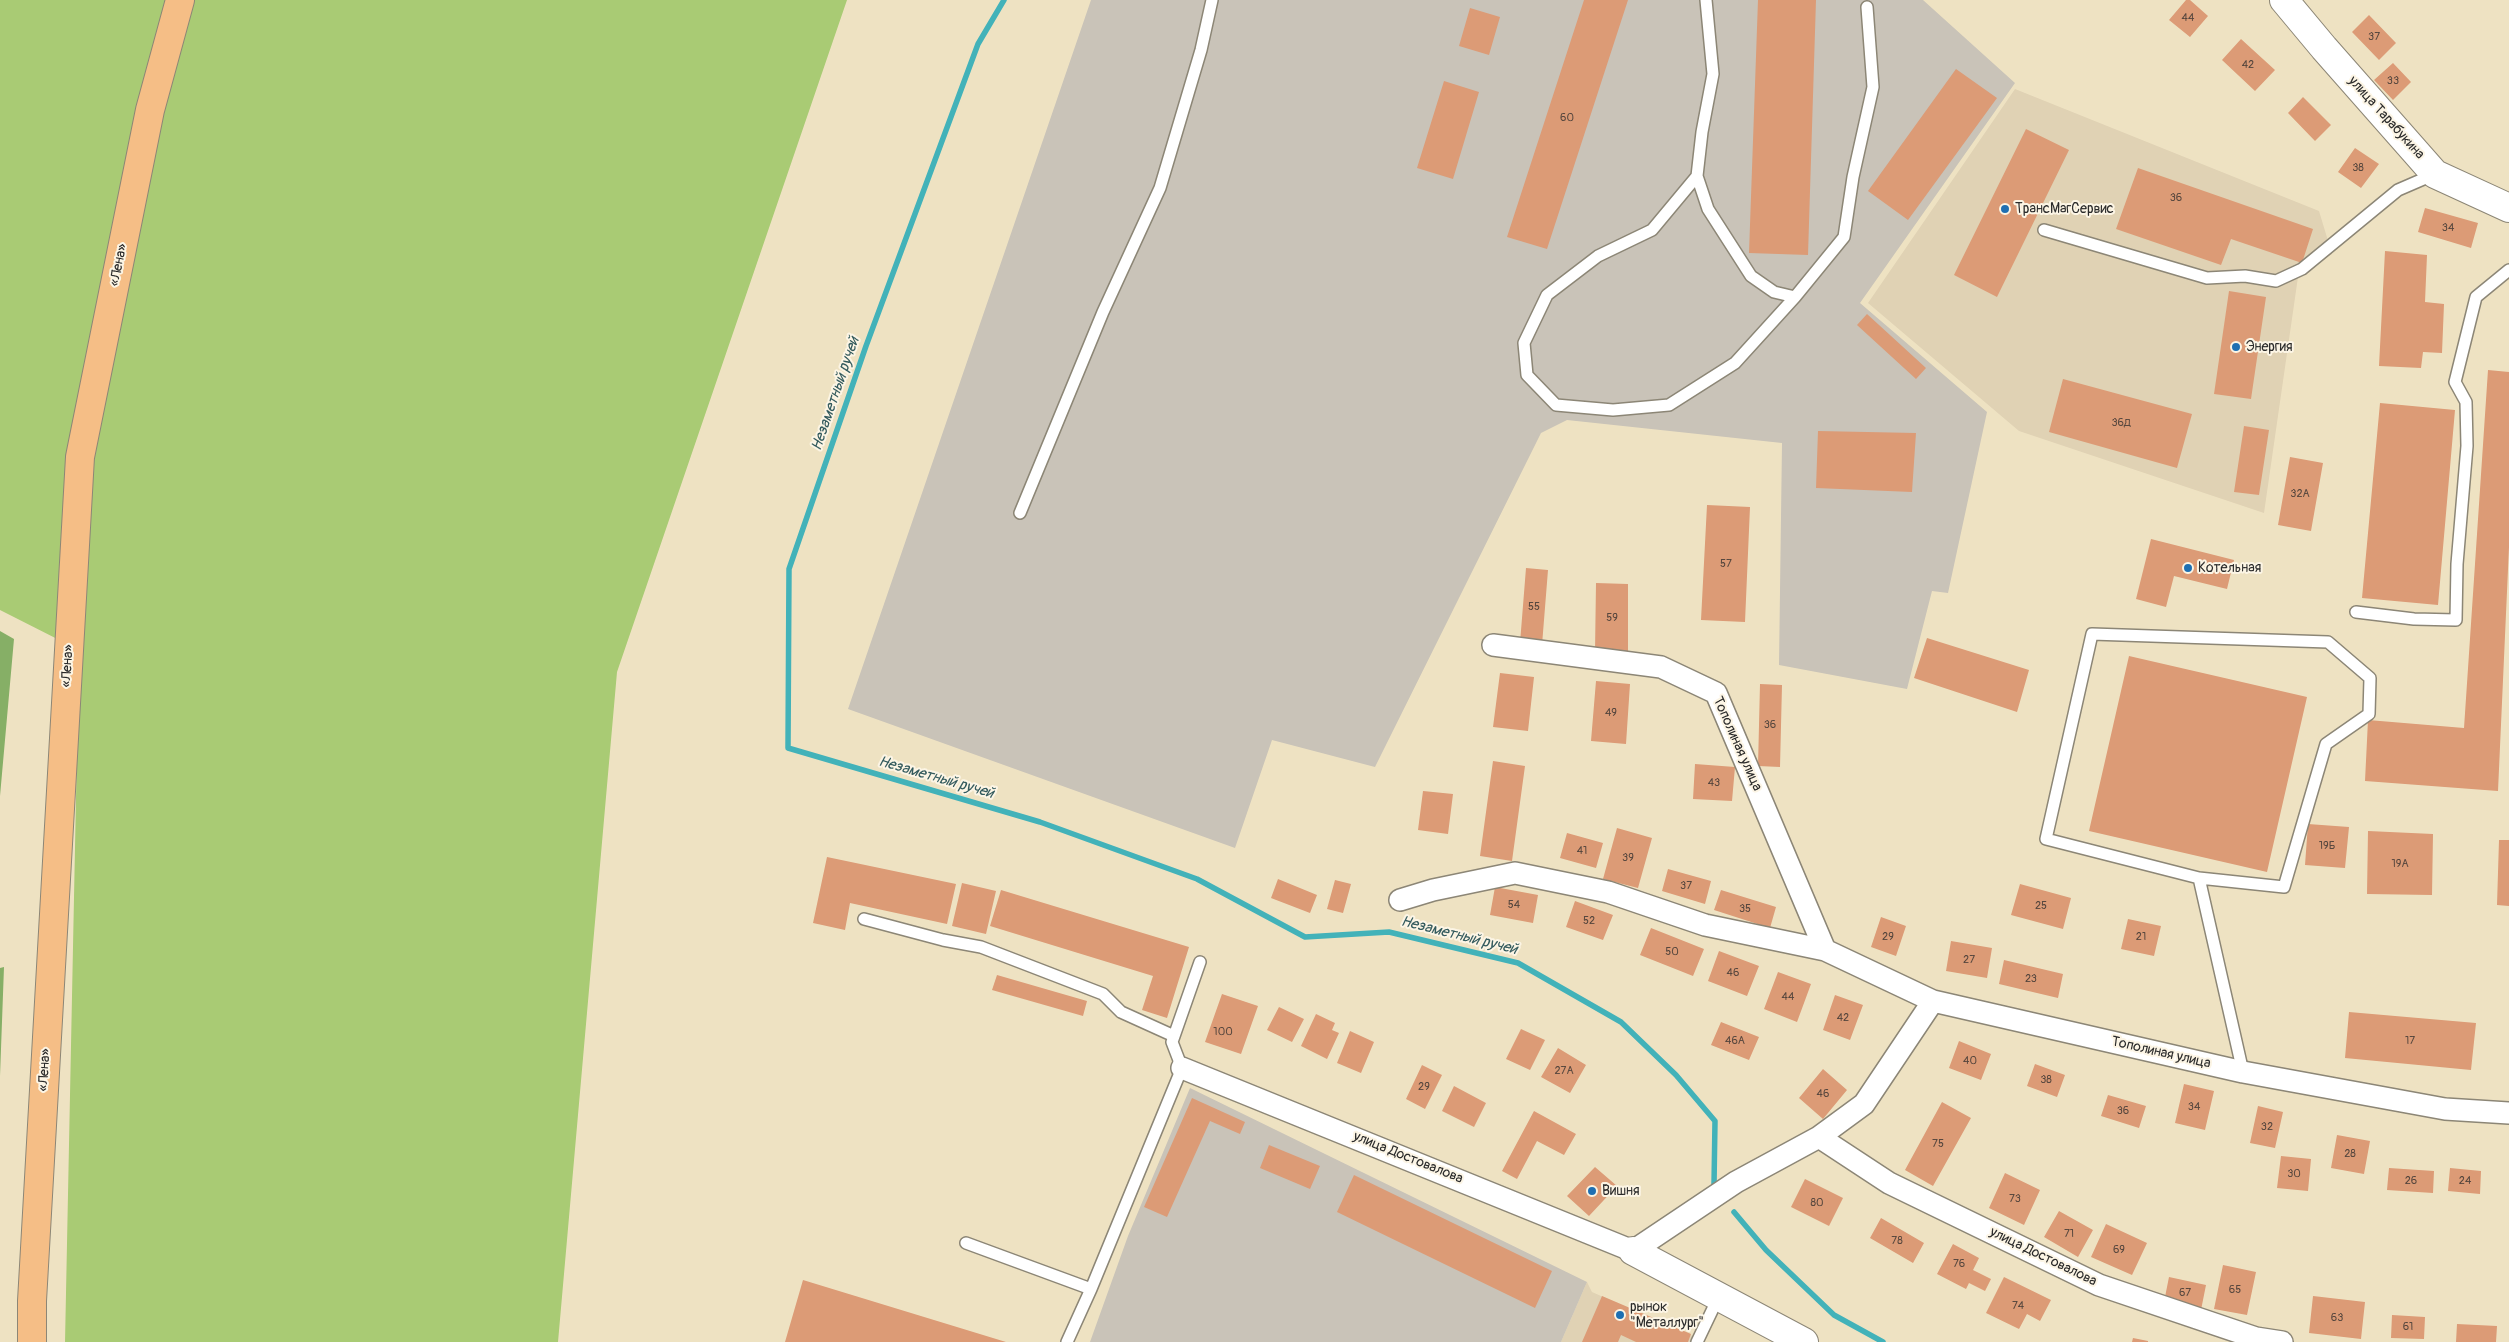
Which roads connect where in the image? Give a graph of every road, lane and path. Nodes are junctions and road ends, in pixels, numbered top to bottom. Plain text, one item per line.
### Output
1 (180, 0) edge
2 (1212, 0) edge
3 (1706, 0) edge
4 (2284, 0) edge
5 (1867, 7) dead end
6 (2435, 174) junction
7 (1697, 176) junction
8 (2509, 208) edge
9 (2044, 230) dead end
10 (2509, 270) edge
11 (1795, 296) junction
12 (1020, 513) dead end
13 (2356, 612) dead end
14 (1494, 645) dead end
15 (2199, 878) junction
16 (1400, 900) dead end
17 (864, 919) dead end
18 (1826, 950) junction
19 (1200, 962) dead end
20 (1933, 1001) junction
21 (1174, 1036) junction
22 (1182, 1068) junction
23 (2243, 1072) junction
24 (2509, 1114) edge
25 (1819, 1137) junction
26 (966, 1243) dead end
27 (1633, 1251) junction
28 (1091, 1289) junction
29 (1719, 1296) junction
30 (32, 1342) edge
31 (1067, 1342) edge
32 (1697, 1342) edge
33 (1804, 1342) edge
34 (2282, 1342) edge

1 - 30 highway, «Лена»
2 - 12 lane
3 - 7 lane
4 - 6 street, улица Тарабукина
5 - 11 lane
6 - 8 street, улица Тарабукина
6 - 9 lane
7 - 11 lane
7 - 11 lane
10 - 13 lane
14 - 18 street, Тополиная улица
15 - 15 lane
15 - 23 lane
16 - 18 street, Тополиная улица
17 - 21 lane
18 - 20 street, Тополиная улица
19 - 21 lane
20 - 23 street, Тополиная улица
20 - 25 street
21 - 22 lane
22 - 27 street, улица Достовалова
22 - 28 lane
23 - 24 street, Тополиная улица
25 - 27 street
25 - 34 street, улица Достовалова
26 - 28 lane
27 - 29 street
28 - 31 lane
29 - 32 lane
29 - 33 street

